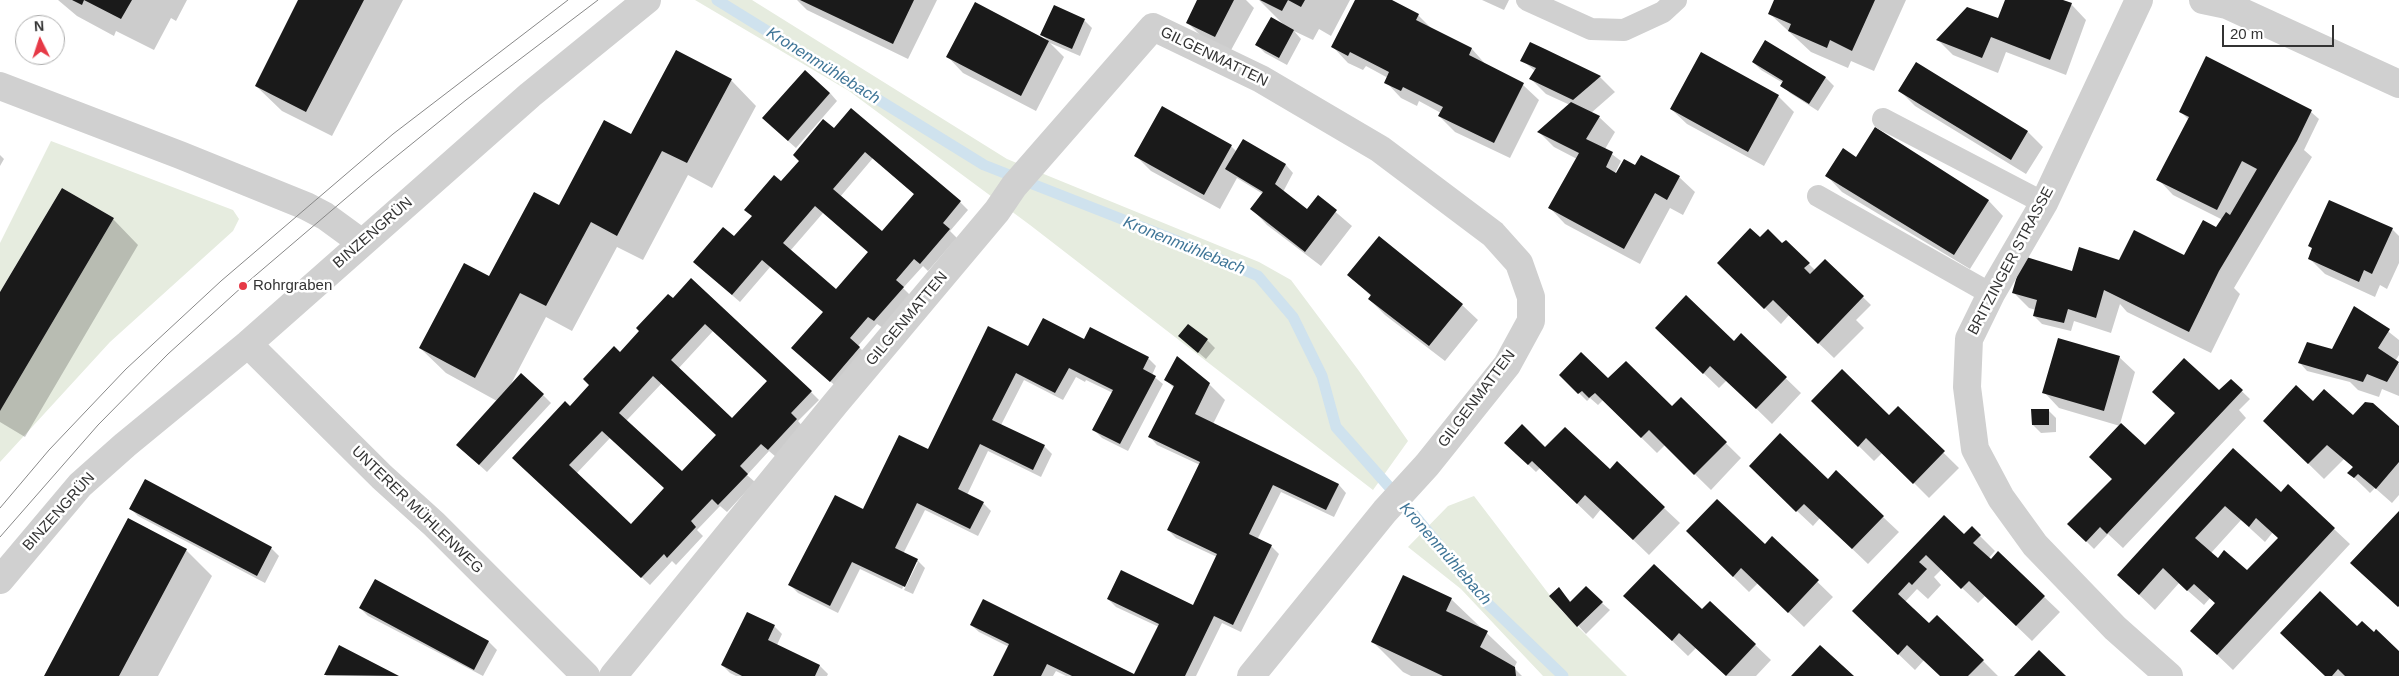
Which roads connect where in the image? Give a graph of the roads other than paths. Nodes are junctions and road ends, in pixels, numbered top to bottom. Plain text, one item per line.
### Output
1 (647, 0) edge
2 (1527, 0) edge
3 (1676, 0) edge
4 (2138, 0) edge
5 (2203, 0) edge
6 (2399, 84) edge
7 (0, 86) edge
8 (1883, 119) dead end
9 (1818, 196) dead end
10 (2044, 202) junction
11 (362, 243) junction
12 (1991, 294) junction
13 (248, 344) junction
14 (0, 580) edge
15 (586, 676) edge
16 (612, 676) edge
17 (1251, 676) edge
18 (2169, 676) edge

1 - 11 street, BINZENGRÜN
2 - 3 lane
4 - 10 street, BRITZINGER STRASSE
5 - 6 street
7 - 11 street
8 - 10 lane
9 - 12 lane
10 - 12 street, BRITZINGER STRASSE
11 - 13 street, BINZENGRÜN
12 - 18 street, BRITZINGER STRASSE
13 - 14 street, BINZENGRÜN
13 - 15 street, UNTERER MÜHLENWEG
16 - 17 street, GILGENMATTEN

